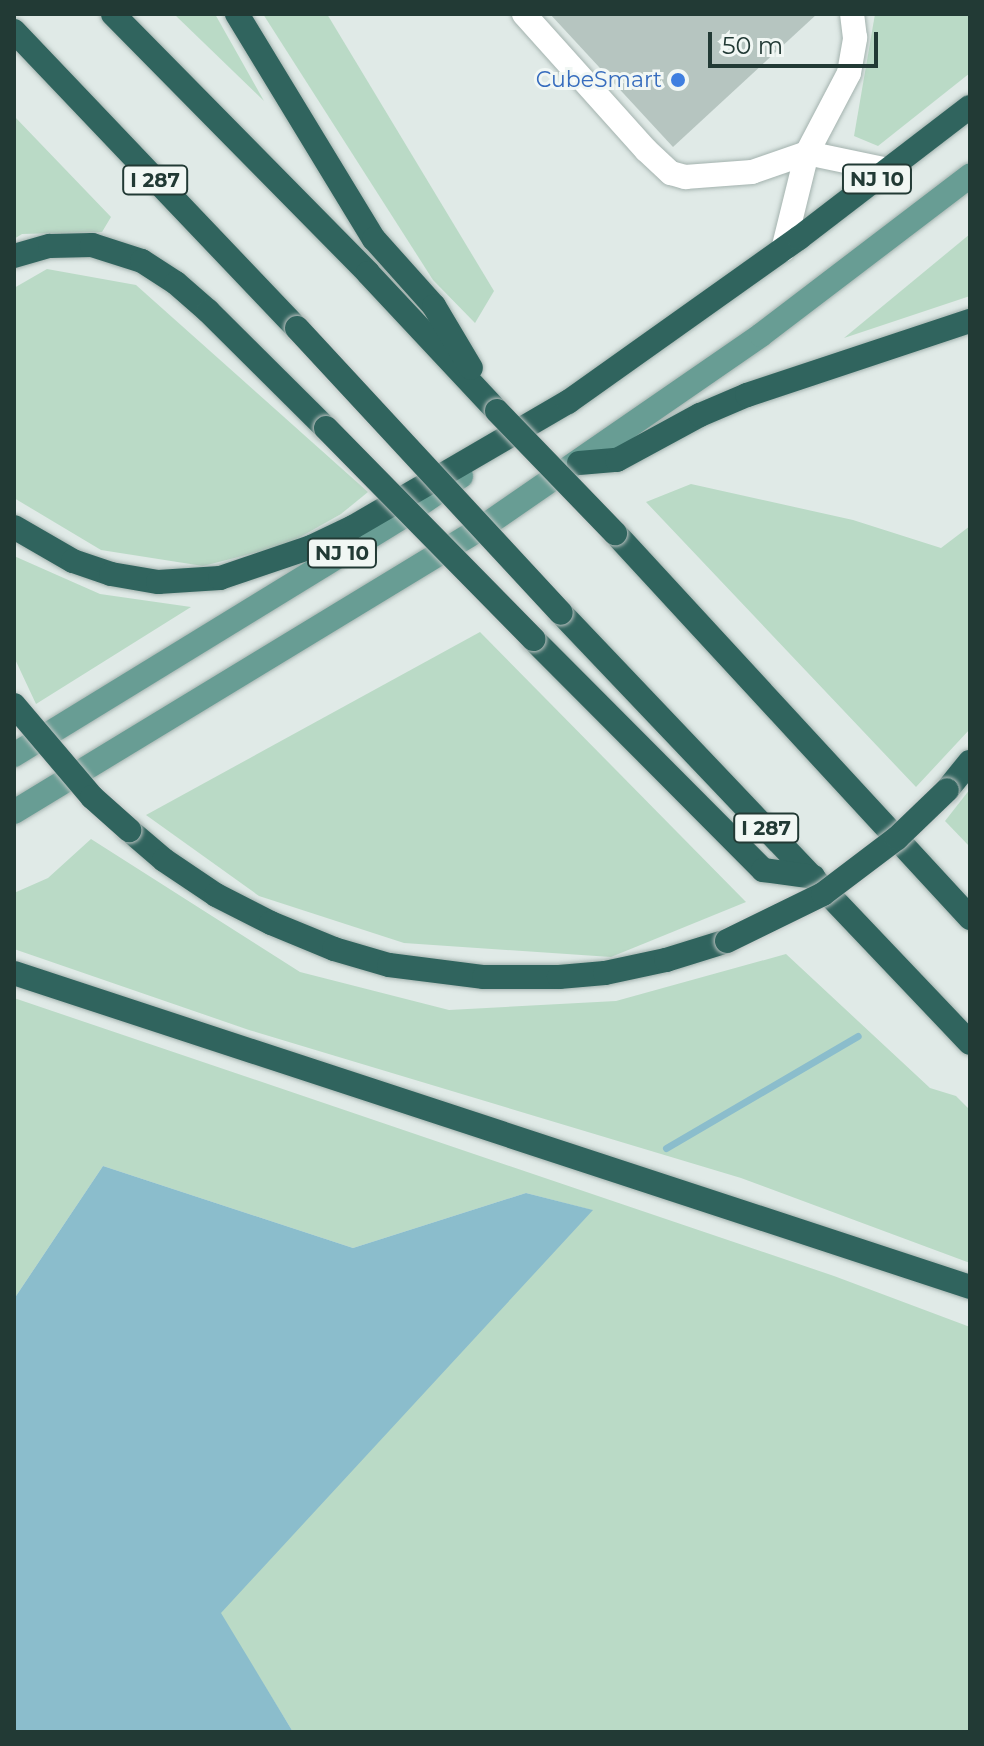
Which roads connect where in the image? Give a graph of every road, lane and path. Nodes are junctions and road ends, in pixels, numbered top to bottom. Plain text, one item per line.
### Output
1 (113, 14) edge
2 (237, 14) edge
3 (524, 14) edge
4 (852, 14) edge
5 (14, 31) edge
6 (970, 107) edge
7 (807, 153) junction
8 (888, 170) junction
9 (970, 176) edge
10 (783, 250) junction
11 (14, 256) edge
12 (970, 321) edge
13 (568, 402) junction
14 (497, 411) junction
15 (579, 463) junction
16 (14, 527) edge
17 (14, 705) edge
18 (14, 755) edge
19 (970, 762) edge
20 (14, 812) edge
21 (814, 877) junction
22 (970, 918) edge
23 (14, 973) edge
24 (970, 1043) edge
25 (970, 1287) edge

1 - 14 highway
2 - 14 highway
3 - 7 lane
4 - 7 lane
5 - 21 highway, I 287, bridge
6 - 8 highway, NJ 10
7 - 8 lane
7 - 10 lane
8 - 10 highway, NJ 10
9 - 15 main road, NJ 10
10 - 13 highway, NJ 10
11 - 21 highway, bridge
12 - 15 highway
13 - 16 highway
13 - 18 main road, NJ 10
14 - 22 highway, bridge
15 - 20 main road, NJ 10
17 - 19 highway, bridge
21 - 24 highway, I 287
23 - 25 highway

